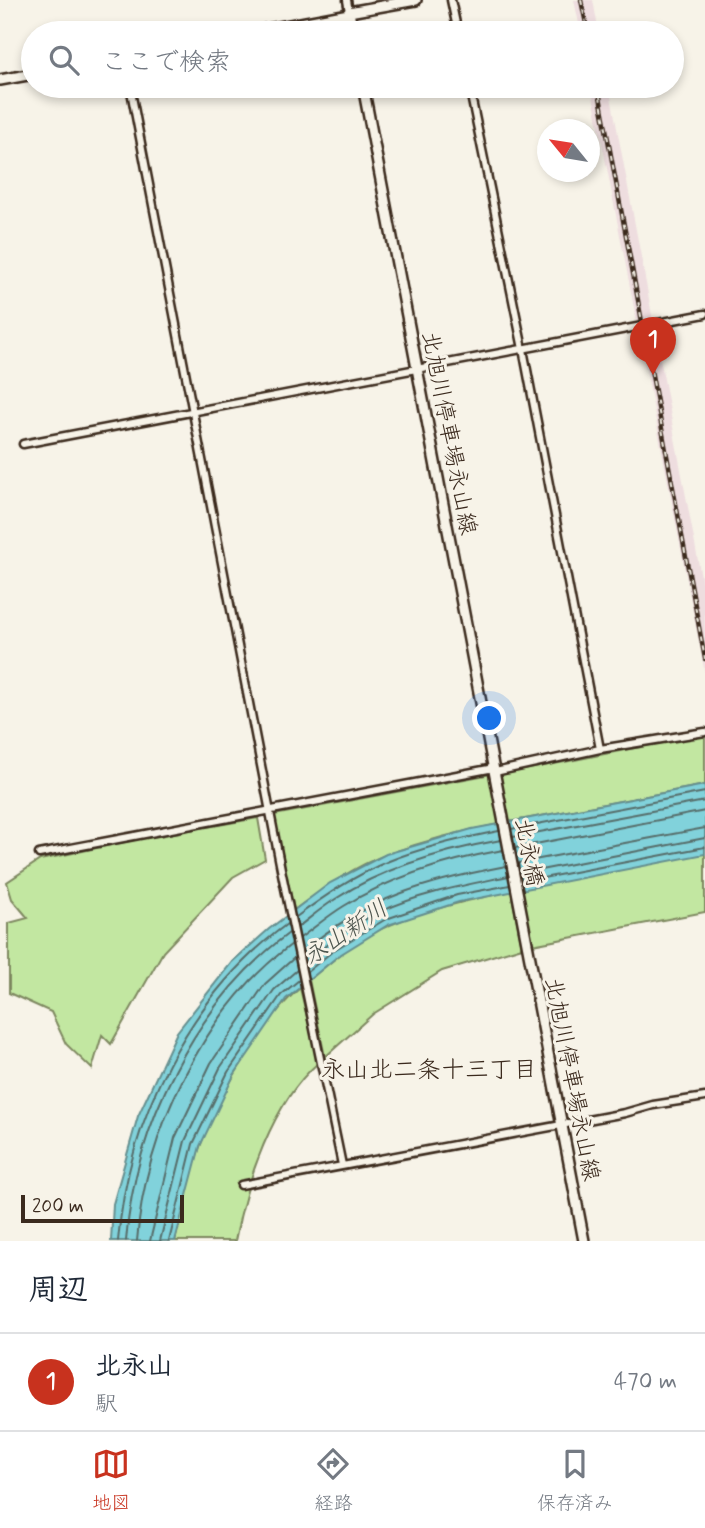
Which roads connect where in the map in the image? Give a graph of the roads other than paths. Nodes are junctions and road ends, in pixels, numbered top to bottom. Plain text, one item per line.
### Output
1 (346, 0) edge
2 (416, 0) edge
3 (451, 0) edge
4 (349, 13) junction
5 (308, 21) edge
6 (351, 21) edge
7 (455, 21) edge
8 (21, 76) edge
9 (0, 80) edge
10 (132, 98) edge
11 (365, 98) edge
12 (471, 98) edge
13 (705, 314) edge
14 (523, 349) junction
15 (418, 369) junction
16 (192, 412) junction
17 (23, 444) dead end
18 (705, 732) edge
19 (600, 749) junction
20 (495, 770) junction
21 (498, 787) joint
22 (270, 811) junction
23 (39, 854) dead end
24 (524, 925) joint
25 (705, 1097) edge
26 (562, 1125) junction
27 (342, 1165) junction
28 (240, 1185) dead end
29 (584, 1241) edge

1 - 4 street
2 - 4 main road
3 - 7 street
4 - 5 main road
4 - 6 main road
8 - 9 main road
10 - 16 street
11 - 15 main road, 北旭川停車場永山線
12 - 14 street
13 - 14 street
14 - 15 street
14 - 19 street
15 - 16 street
15 - 20 main road, 北旭川停車場永山線
16 - 17 street
16 - 22 street
18 - 19 street
19 - 20 street
20 - 21 main road, 北旭川停車場永山線
20 - 22 street
21 - 24 main road, 北永橋
22 - 23 street
22 - 27 street
24 - 26 main road, 北旭川停車場永山線
25 - 26 street
26 - 27 street
26 - 29 main road, 北旭川停車場永山線
27 - 28 street

